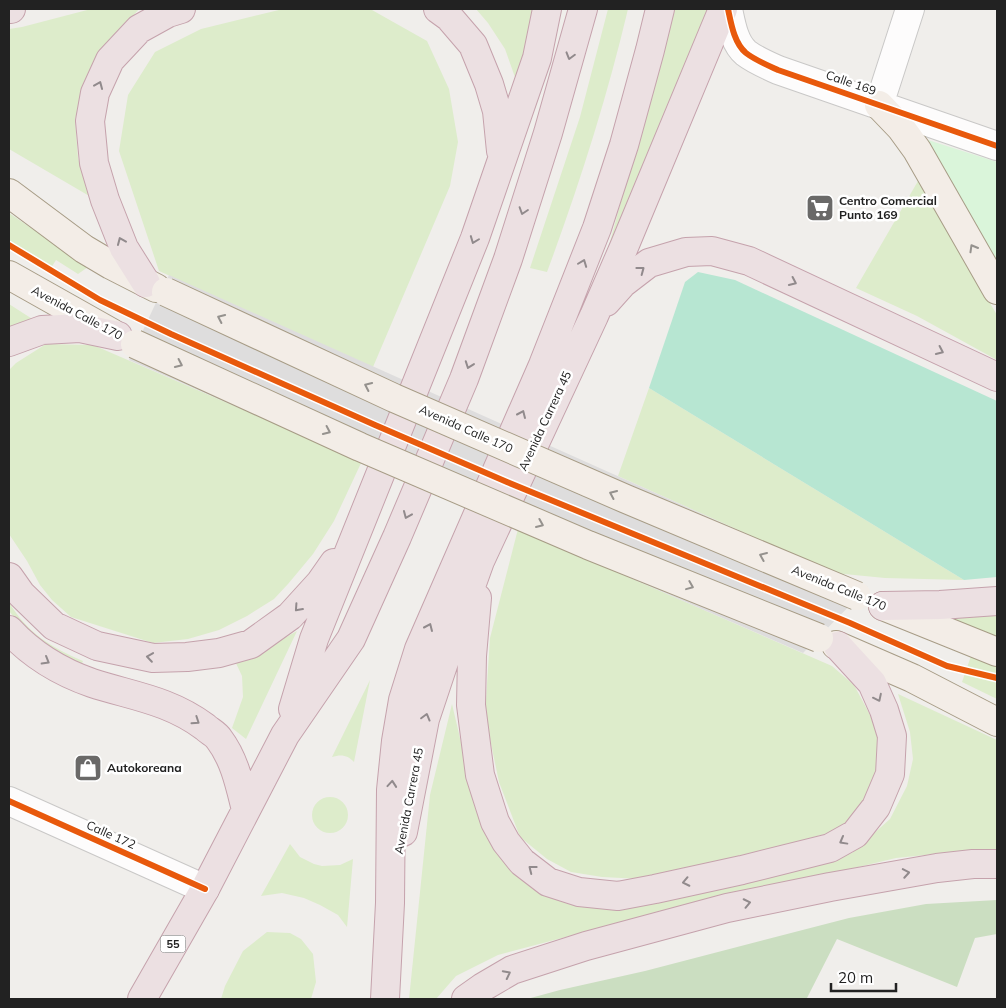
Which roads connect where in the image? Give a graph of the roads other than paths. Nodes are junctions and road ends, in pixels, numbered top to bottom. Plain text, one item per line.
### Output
1 (181, 9) edge
2 (438, 9) edge
3 (547, 9) edge
4 (583, 9) edge
5 (660, 9) edge
6 (723, 9) edge
7 (728, 9) edge
8 (910, 9) edge
9 (879, 105) junction
10 (997, 146) edge
11 (502, 161) junction
12 (9, 193) edge
13 (9, 275) edge
14 (156, 287) junction
15 (997, 290) edge
16 (594, 316) junction
17 (127, 340) junction
18 (9, 342) edge
19 (997, 377) edge
20 (359, 527) junction
21 (480, 561) junction
22 (9, 578) edge
23 (997, 601) edge
24 (883, 606) junction
25 (9, 630) edge
26 (828, 642) junction
27 (997, 652) edge
28 (997, 722) edge
29 (285, 735) junction
30 (9, 801) edge
31 (246, 810) junction
32 (997, 864) edge
33 (205, 889) junction
34 (390, 902) junction
35 (142, 999) edge
36 (385, 999) edge
37 (466, 999) edge

14 -> 1 highway
2 - 11 highway
3 - 11 highway
4 -> 29 highway
34 -> 5 highway, Avenida Carrera 45
6 - 16 highway, Avenida Carrera 45
7 - 9 street, Calle 169
8 - 9 street
9 - 10 street, Calle 169
15 -> 9 main road
11 -> 20 highway
12 - 14 main road, Avenida Calle 170
13 - 17 main road, Avenida Calle 170
24 -> 14 main road, Avenida Calle 170, bridge
16 -> 19 highway
16 - 21 highway, Avenida Carrera 45
17 - 18 highway
17 -> 26 main road, Avenida Calle 170, bridge
20 -> 22 highway
20 - 29 highway
26 -> 21 highway
34 -> 21 highway, Avenida Carrera 45
23 - 24 highway
24 - 27 main road, Avenida Calle 170
25 -> 31 highway
26 - 28 main road, Avenida Calle 170
29 - 31 highway, 55
30 - 33 street, Calle 172
31 - 33 highway, 55
37 -> 32 highway
33 - 35 highway, 55
34 - 36 highway, Avenida Carrera 45

